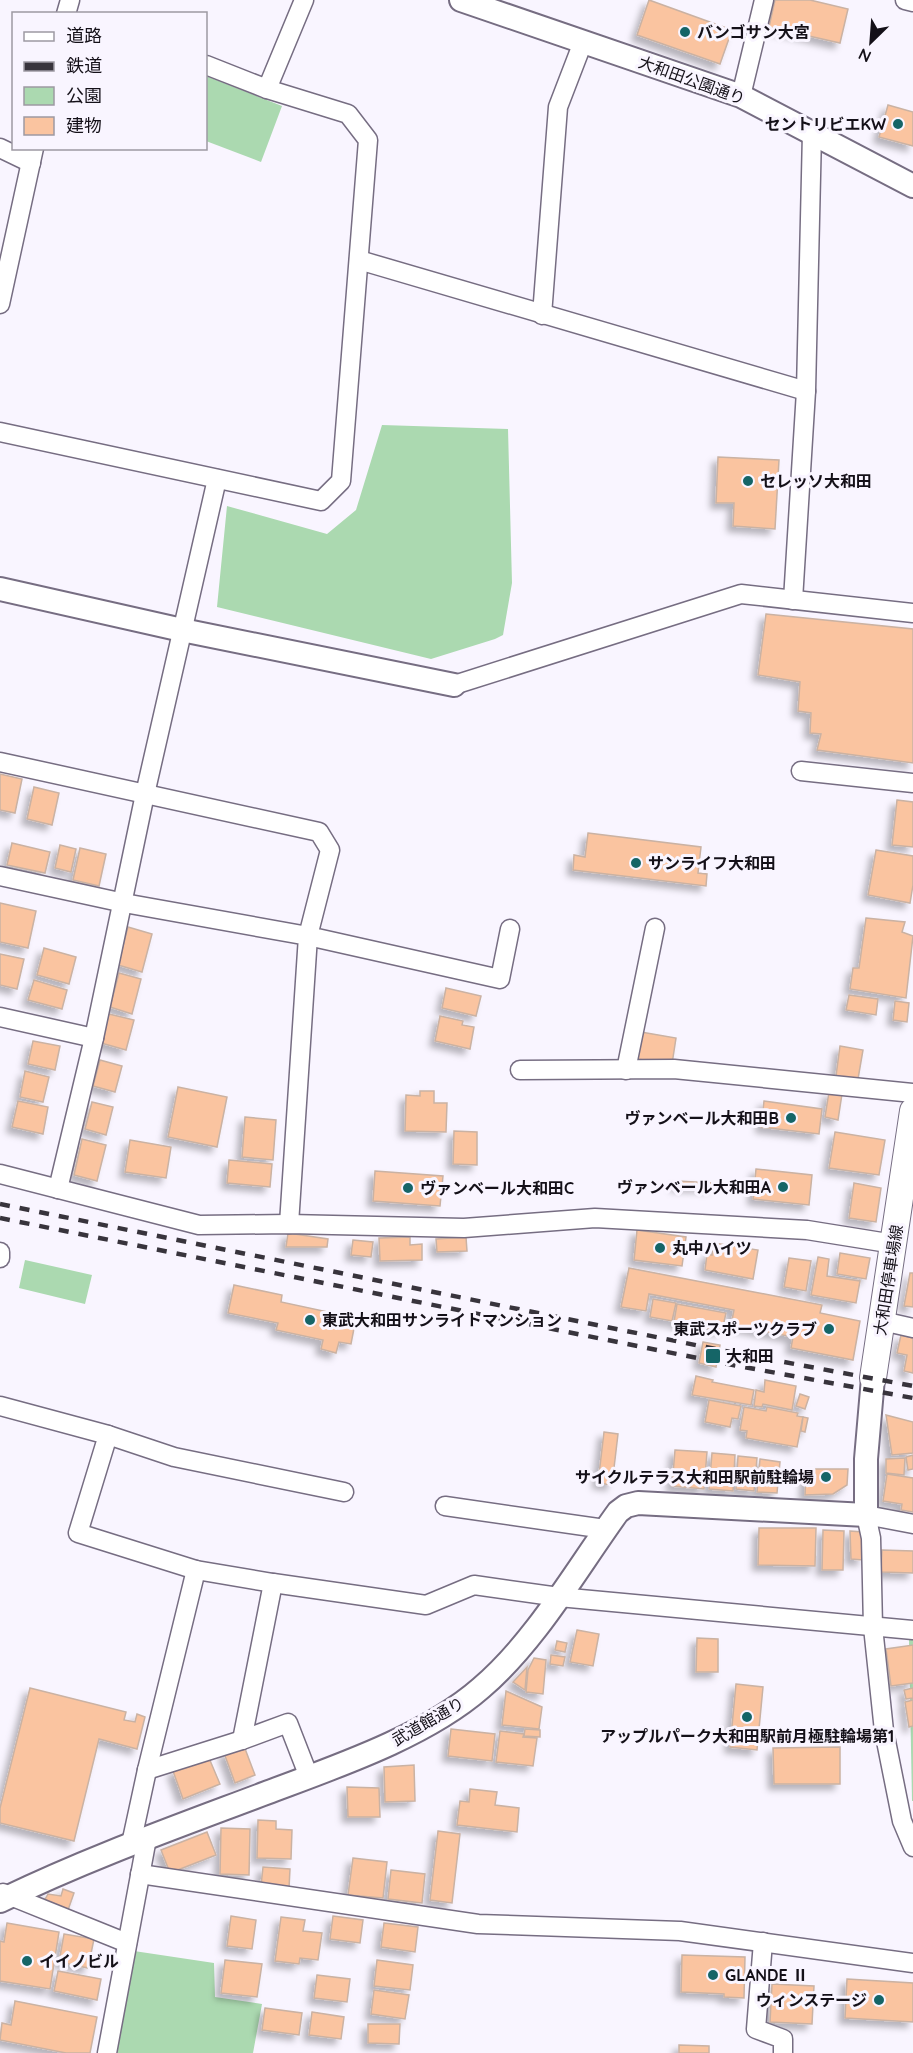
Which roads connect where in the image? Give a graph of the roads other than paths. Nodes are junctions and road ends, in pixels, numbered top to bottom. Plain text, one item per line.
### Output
1 (304, 0) edge
2 (461, 0) edge
3 (764, 0) edge
4 (905, 0) edge
5 (913, 2) edge
6 (584, 42) junction
7 (207, 65) edge
8 (267, 89) junction
9 (741, 96) junction
10 (812, 133) junction
11 (0, 148) edge
12 (32, 156) edge
13 (913, 186) edge
14 (359, 260) junction
15 (0, 304) edge
16 (542, 315) junction
17 (806, 391) junction
18 (0, 432) edge
19 (218, 479) junction
20 (0, 589) edge
21 (793, 600) junction
22 (913, 613) edge
23 (182, 630) junction
24 (454, 686) joint
25 (0, 762) edge
26 (801, 771) dead end
27 (913, 783) edge
28 (145, 794) junction
29 (0, 876) edge
30 (124, 903) junction
31 (656, 928) dead end
32 (510, 929) dead end
33 (308, 936) junction
34 (0, 1017) edge
35 (94, 1038) junction
36 (520, 1070) dead end
37 (626, 1070) junction
38 (913, 1093) edge
39 (913, 1111) edge
40 (0, 1174) edge
41 (58, 1189) junction
42 (289, 1224) junction
43 (902, 1228) edge
44 (0, 1252) edge
45 (0, 1258) edge
46 (882, 1321) junction
47 (913, 1328) edge
48 (873, 1378) joint
49 (0, 1406) edge
50 (108, 1435) junction
51 (344, 1492) dead end
52 (445, 1506) dead end
53 (866, 1515) junction
54 (913, 1524) edge
55 (606, 1529) junction
56 (196, 1570) junction
57 (273, 1583) junction
58 (559, 1597) junction
59 (873, 1627) junction
60 (913, 1630) edge
61 (242, 1740) junction
62 (147, 1770) junction
63 (309, 1777) junction
64 (908, 1822) edge
65 (139, 1841) junction
66 (913, 1847) edge
67 (140, 1874) junction
68 (4, 1896) edge
69 (762, 1942) junction
70 (127, 1943) junction
71 (913, 1963) edge
72 (107, 2053) edge
73 (783, 2053) edge

1 - 8 street
2 - 6 street, 大和田公園通り
3 - 9 street
4 - 5 street
6 - 9 street, 大和田公園通り
6 - 16 street
7 - 8 street
8 - 14 street
9 - 10 street, 大和田公園通り
10 - 13 street, 大和田公園通り
10 - 17 street
11 - 12 street
12 - 15 street
14 - 16 street
14 - 19 street
16 - 17 street
17 - 21 street
18 - 19 street
19 - 23 street
20 - 23 street
21 - 22 street
21 - 24 street
23 - 24 street
23 - 28 street
25 - 28 street
26 - 27 street
28 - 30 street
28 - 33 street
29 - 30 street
30 - 33 street
30 - 35 street
31 - 37 street
32 - 33 street
33 - 42 street
34 - 35 street
35 - 41 street
36 - 37 street
37 - 38 street
39 - 43 main road, 大和田停車場線
40 - 41 street
41 - 42 street
42 - 43 street
43 - 46 main road, 大和田停車場線
44 - 45 street
46 - 47 street
46 - 48 main road, 大和田停車場線
48 - 53 street
49 - 50 street
50 - 51 street
50 - 56 street
52 - 55 street
53 - 54 street
53 - 55 street, 武道館通り
53 - 59 street
55 - 58 street, 武道館通り
56 - 57 street
56 - 62 street
57 - 58 street
57 - 61 street
58 - 59 street
58 - 63 street, 武道館通り
59 - 60 street
59 - 64 street
61 - 62 street
61 - 63 street
62 - 65 street
63 - 65 street, 武道館通り
64 - 66 street
65 - 67 street
65 - 68 street, 武道館通り
67 - 69 street
67 - 70 street
68 - 70 street
69 - 71 street
69 - 73 street
70 - 72 street

